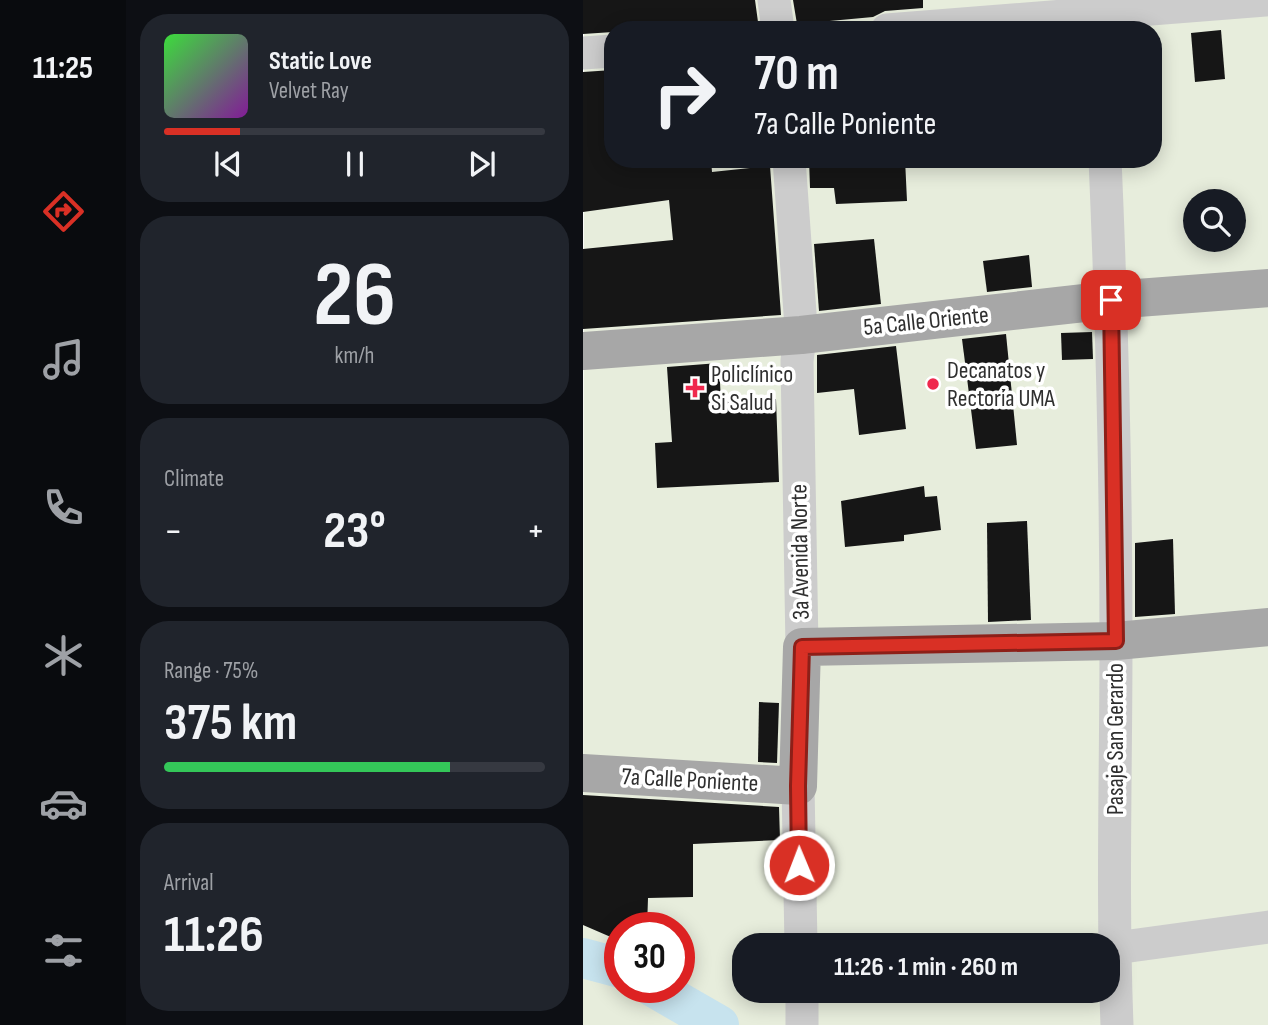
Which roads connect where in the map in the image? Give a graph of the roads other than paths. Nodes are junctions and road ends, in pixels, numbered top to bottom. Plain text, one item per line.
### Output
1 (774, 0) edge
2 (1265, 0) edge
3 (777, 21) edge
4 (1107, 21) edge
5 (604, 52) edge
6 (583, 53) edge
7 (790, 168) edge
8 (1105, 168) edge
9 (1268, 288) edge
10 (1111, 300) junction
11 (801, 335) junction
12 (583, 351) edge
13 (1268, 627) edge
14 (1116, 641) junction
15 (802, 647) junction
16 (583, 774) edge
17 (798, 786) junction
18 (1268, 927) edge
19 (801, 933) edge
20 (1111, 933) edge
21 (1120, 948) edge
22 (1115, 1003) edge
23 (1117, 1025) edge

1 - 3 street
2 - 4 street
5 - 6 street
7 - 11 street, 3a Avenida Norte
8 - 10 street, Pasaje San Gerardo
9 - 10 main road, 5a Calle Oriente
10 - 11 main road, 5a Calle Oriente
10 - 14 street, Pasaje San Gerardo
11 - 12 main road, 5a Calle Oriente
11 - 15 street, 3a Avenida Norte
13 - 14 main road
14 - 15 main road
14 - 20 street, Pasaje San Gerardo
15 - 17 main road, 3a Avenida Norte
16 - 17 main road, 7a Calle Poniente
17 - 19 street, 3a Avenida Norte
18 - 21 street
22 - 23 street, Pasaje San Gerardo

